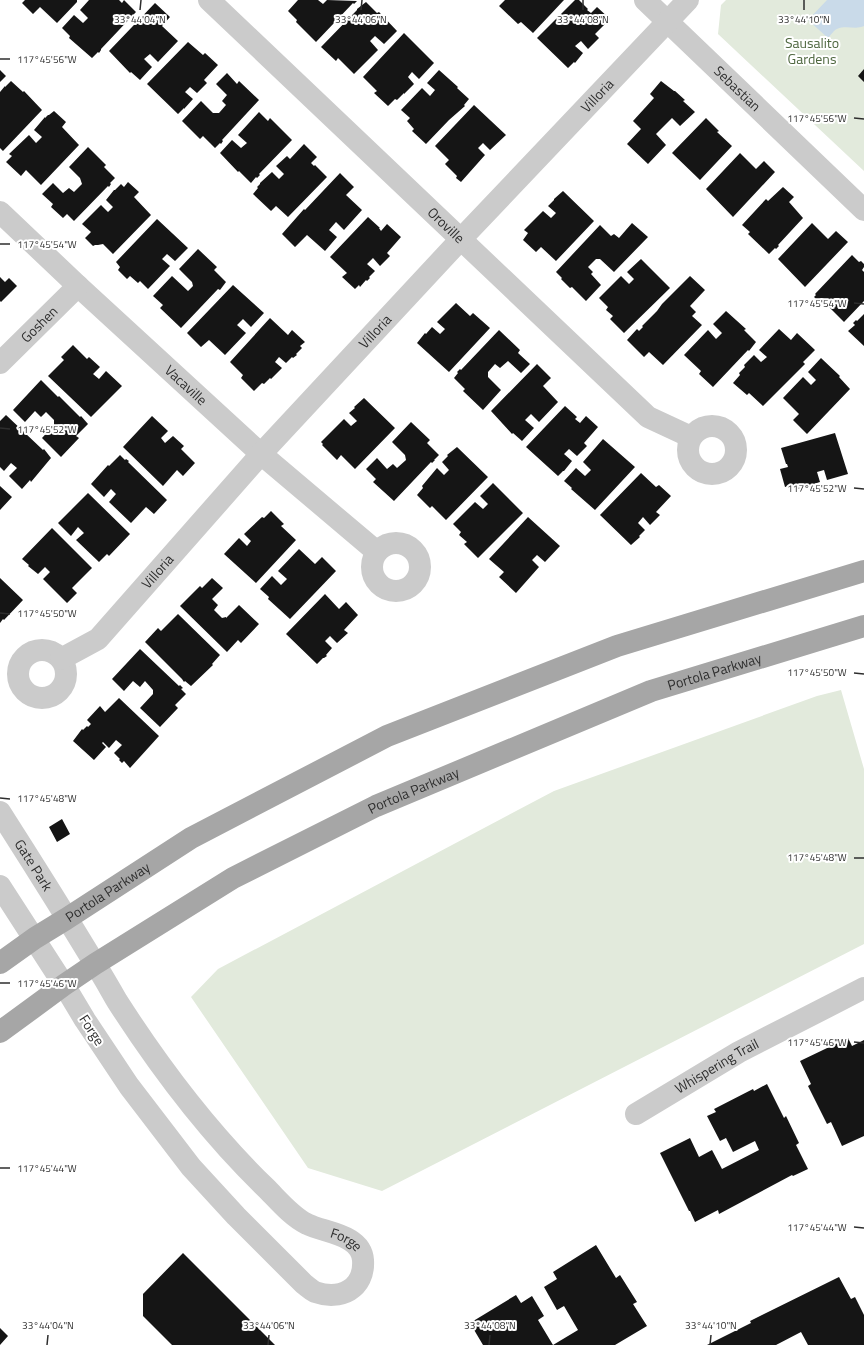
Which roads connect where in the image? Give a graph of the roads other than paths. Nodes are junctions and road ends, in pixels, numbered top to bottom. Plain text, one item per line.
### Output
1 (209, 0) edge
2 (645, 0) edge
3 (688, 0) edge
4 (667, 21) junction
5 (864, 210) edge
6 (0, 212) edge
7 (461, 239) junction
8 (78, 286) junction
9 (0, 364) edge
10 (691, 437) dead end
11 (261, 454) junction
12 (377, 552) dead end
13 (864, 571) edge
14 (864, 626) edge
15 (61, 659) dead end
16 (0, 812) edge
17 (0, 886) edge
18 (66, 919) junction
19 (34, 938) junction
20 (0, 963) edge
21 (95, 964) junction
22 (64, 985) junction
23 (864, 988) edge
24 (0, 1032) edge
25 (636, 1114) dead end

1 - 7 street, Oroville
2 - 4 street, Sebastian
3 - 4 street, Villoria
4 - 5 street, Sebastian
4 - 7 street, Villoria
6 - 8 street, Vacaville
7 - 10 street, Oroville
7 - 11 street, Villoria
8 - 9 street, Goshen
8 - 11 street, Vacaville
11 - 12 street, Vacaville
11 - 15 street, Villoria
13 - 18 main road, Portola Parkway
14 - 21 main road, Portola Parkway
16 - 18 street, Gate Park
17 - 19 street
18 - 19 main road, Portola Parkway
18 - 21 street, Forge
19 - 20 main road, Portola Parkway
19 - 22 street, Forge
21 - 22 main road, Portola Parkway
21 - 22 street, Forge
22 - 24 main road, Portola Parkway
23 - 25 street, Whispering Trail

